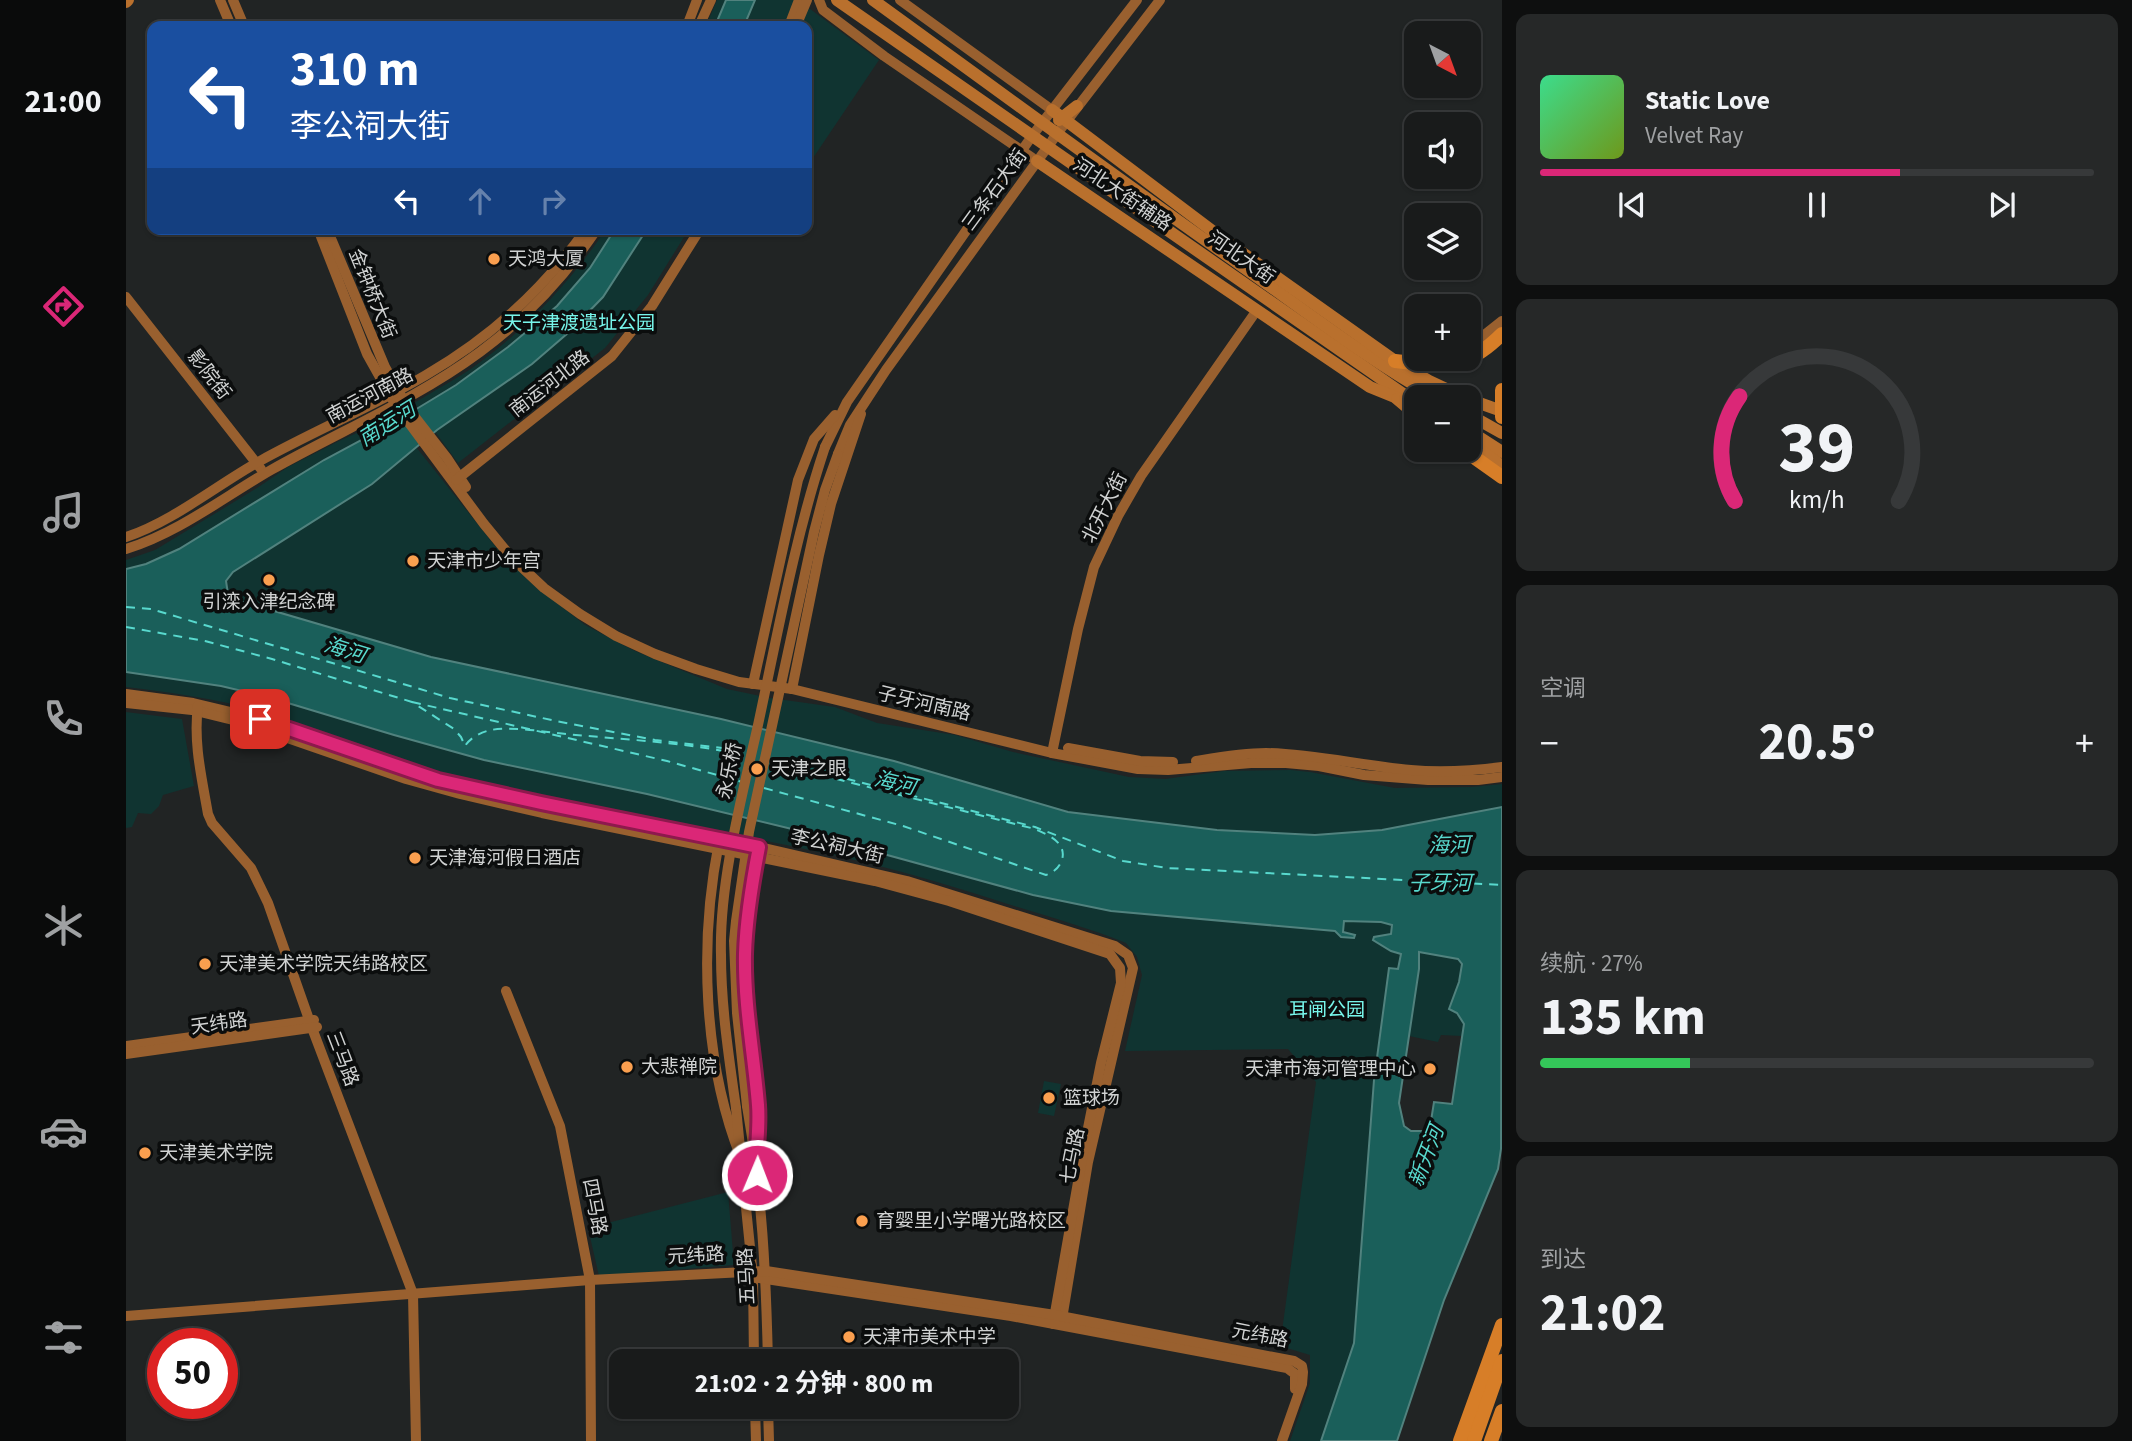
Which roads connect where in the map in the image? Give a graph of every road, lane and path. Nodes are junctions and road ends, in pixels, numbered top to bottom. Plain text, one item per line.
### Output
1 (220, 0) edge
2 (233, 0) edge
3 (697, 0) edge
4 (710, 0) edge
5 (799, 0) edge
6 (807, 0) edge
7 (819, 0) edge
8 (873, 0) edge
9 (900, 0) edge
10 (1137, 0) edge
11 (1160, 0) edge
12 (841, 2) edge
13 (230, 21) edge
14 (242, 21) edge
15 (689, 21) edge
16 (701, 21) edge
17 (791, 21) edge
18 (798, 21) edge
19 (1012, 101) junction
20 (1077, 106) joint
21 (1061, 116) junction
22 (1038, 141) junction
23 (1098, 164) junction
24 (319, 235) edge
25 (329, 235) edge
26 (581, 235) edge
27 (592, 235) edge
28 (689, 235) edge
29 (696, 235) edge
30 (126, 297) edge
31 (1256, 310) junction
32 (1502, 321) edge
33 (1502, 334) edge
34 (1481, 343) edge
35 (1481, 347) edge
36 (1401, 362) junction
37 (1404, 362) edge
38 (1404, 362) edge
39 (1413, 385) edge
40 (1438, 385) edge
41 (1502, 390) edge
42 (1404, 396) edge
43 (1394, 397) junction
44 (1404, 400) edge
45 (399, 402) junction
46 (846, 402) junction
47 (863, 404) junction
48 (1481, 404) edge
49 (1404, 405) edge
50 (1502, 411) edge
51 (1502, 417) edge
52 (1481, 422) edge
53 (1502, 433) edge
54 (1481, 438) edge
55 (825, 447) joint
56 (1481, 451) edge
57 (1502, 452) edge
58 (838, 454) joint
59 (1481, 462) edge
60 (257, 463) junction
61 (1502, 466) edge
62 (264, 474) junction
63 (455, 477) junction
64 (1502, 477) edge
65 (126, 537) edge
66 (126, 549) edge
67 (754, 681) junction
68 (792, 687) junction
69 (126, 694) edge
70 (126, 703) edge
71 (201, 708) junction
72 (1053, 749) junction
73 (1502, 767) edge
74 (1502, 777) edge
75 (719, 844) junction
76 (758, 852) junction
77 (1128, 955) joint
78 (1119, 964) joint
79 (506, 992) dead end
80 (313, 1024) junction
81 (126, 1046) edge
82 (126, 1054) edge
83 (741, 1107) junction
84 (756, 1156) junction
85 (741, 1158) junction
86 (752, 1274) junction
87 (766, 1275) junction
88 (591, 1282) junction
89 (413, 1297) junction
90 (126, 1317) edge
91 (1058, 1320) junction
92 (1502, 1325) edge
93 (754, 1349) edge
94 (768, 1349) edge
95 (1502, 1361) edge
96 (1298, 1370) junction
97 (1502, 1411) edge
98 (755, 1419) edge
99 (768, 1419) edge
100 (1502, 1436) edge
101 (418, 1441) edge
102 (591, 1441) edge
103 (755, 1441) edge
104 (769, 1441) edge
105 (1277, 1441) edge
106 (1282, 1441) edge
107 (1460, 1441) edge
108 (1474, 1441) edge
109 (1491, 1441) edge
110 (1500, 1441) edge

1 - 13 street
2 - 14 street
3 - 15 street
4 - 16 street
5 - 17 street
6 - 18 street
7 - 22 street
8 - 19 main road, 河北大街
9 - 21 street, 河北大街辅路
10 - 21 street
11 - 20 street
12 - 22 main road
19 - 21 street
19 - 22 main road, 河北大街
20 - 21 main road
21 - 22 main road
21 - 23 main road
21 - 36 main road, 河北大街辅路
22 - 23 main road, 河北大街
22 - 31 main road, 河北大街辅路
22 - 42 main road, 河北大街
22 - 46 street, 三条石大街
22 - 47 street, 三条石大街
23 - 39 main road, 河北大街
24 - 45 street, 金钟桥大街
25 - 45 street, 金钟桥大街
26 - 45 street, 南运河南路
27 - 45 street, 南运河南路
28 - 63 street, 南运河北路
29 - 63 street, 南运河北路
30 - 60 street, 影院街
31 - 43 main road, 河北大街辅路
31 - 72 street, 北开大街
32 - 34 street
33 - 35 highway
36 - 37 highway
36 - 38 street
36 - 40 main road, 河北大街辅路
41 - 51 highway, bridge
43 - 44 main road, 河北大街辅路
43 - 49 main road
45 - 60 street, 南运河南路
45 - 62 street, 南运河南路
45 - 63 street, 子牙河南路
46 - 55 street, 三条石大街
46 - 67 street, 三条石大街
47 - 58 street, 三条石大街
47 - 68 street, 三条石大街
48 - 50 main road
52 - 53 main road
54 - 57 main road
55 - 83 street, 永乐桥, bridge
56 - 61 main road
58 - 83 street, 永乐桥, bridge
59 - 64 highway
60 - 62 street, 影院街
60 - 65 street, 南运河南路
62 - 66 street, 南运河南路
63 - 67 street, 子牙河南路
67 - 68 street, 子牙河南路
68 - 72 street, 子牙河南路
69 - 71 street, 李公祠大街
70 - 71 street, 李公祠大街
71 - 75 street, 李公祠大街
71 - 80 street, 三马路
72 - 73 street, 子牙河南路
72 - 74 street, 子牙河南路
75 - 76 street, 李公祠大街
75 - 85 street
76 - 77 street, 李公祠大街
76 - 78 street, 李公祠大街
76 - 84 street
77 - 91 street, 七马路
78 - 91 street, 七马路
79 - 88 street, 四马路
80 - 81 street, 天纬路
80 - 82 street, 天纬路
80 - 89 street, 三马路
83 - 84 street, 五马路
83 - 85 street, 五马路
84 - 87 street, 五马路
85 - 86 street, 五马路
86 - 87 street, 元纬路
86 - 88 street, 元纬路
86 - 93 street, 五马路
87 - 91 street, 元纬路
87 - 94 street, 五马路
88 - 89 street, 元纬路
88 - 102 street, 四马路
89 - 90 street, 元纬路
89 - 101 street, 三马路
91 - 96 street, 元纬路
92 - 107 highway
95 - 108 highway
96 - 105 street
96 - 106 street
97 - 109 highway
98 - 103 street
99 - 104 street
100 - 110 highway

